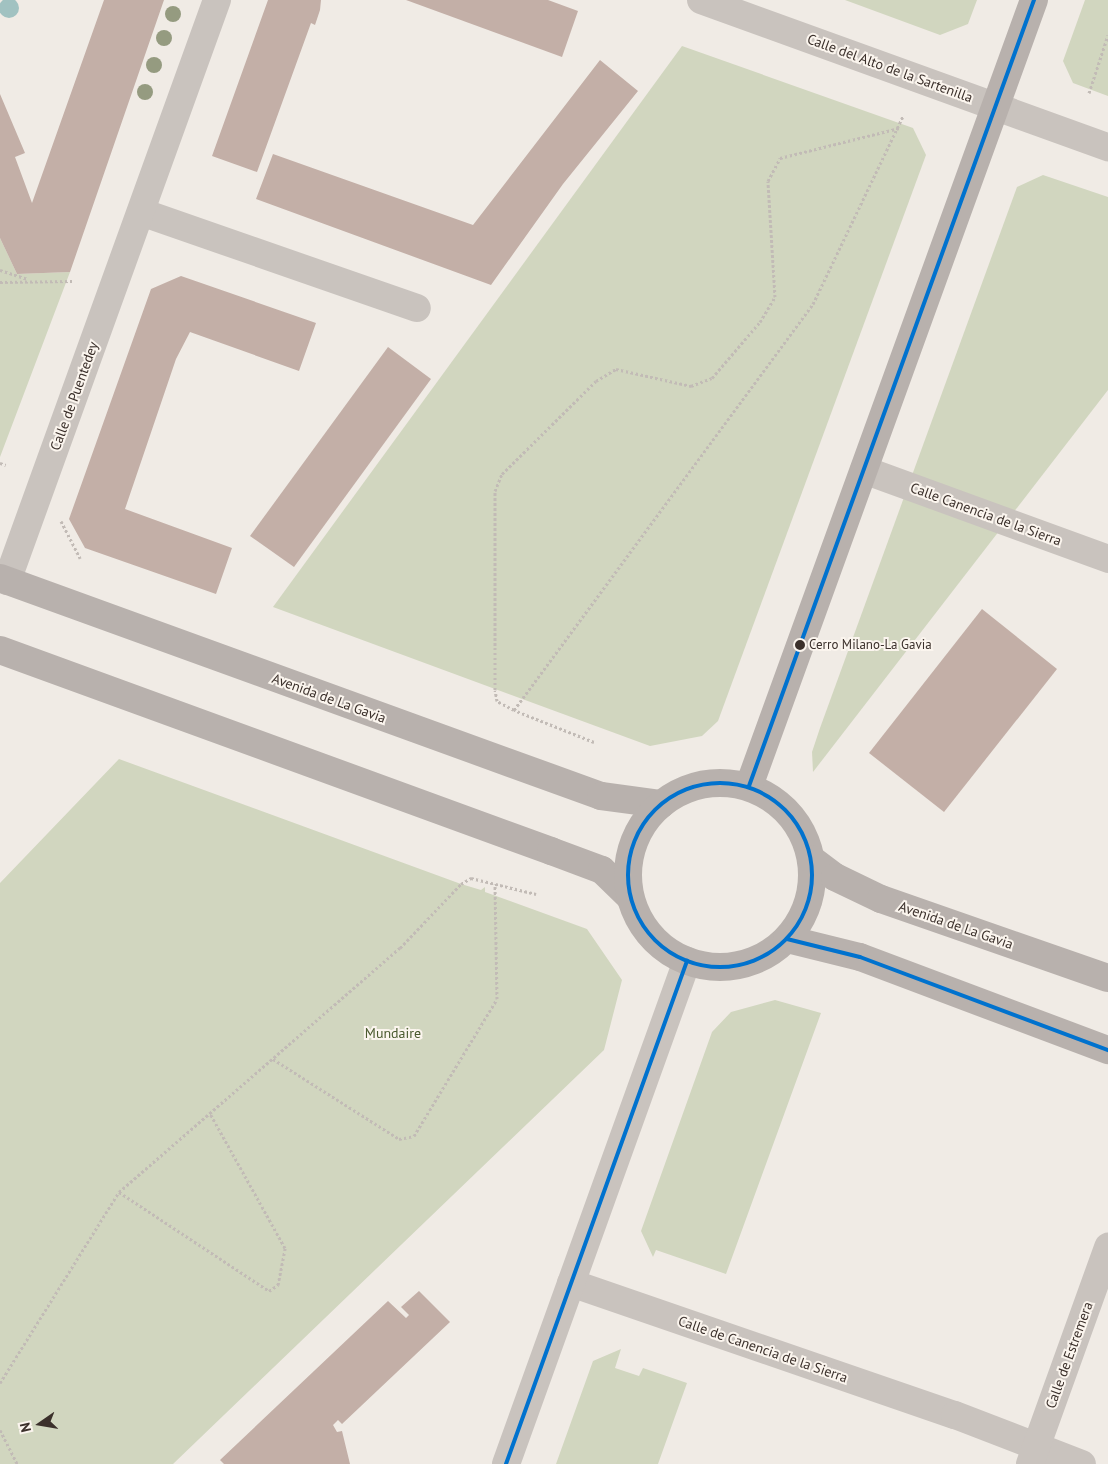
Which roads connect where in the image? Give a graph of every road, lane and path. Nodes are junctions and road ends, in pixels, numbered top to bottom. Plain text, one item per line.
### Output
1 (217, 0) edge
2 (701, 0) edge
3 (1034, 0) edge
4 (1108, 35) edge
5 (1089, 93) dead end
6 (996, 106) junction
7 (903, 116) dead end
8 (899, 128) junction
9 (1108, 147) edge
10 (141, 212) junction
11 (0, 270) edge
12 (30, 279) junction
13 (72, 281) dead end
14 (0, 282) edge
15 (416, 308) dead end
16 (0, 463) edge
17 (6, 465) dead end
18 (864, 470) junction
19 (61, 521) dead end
20 (80, 558) dead end
21 (1108, 559) edge
22 (4, 580) edge
23 (0, 650) edge
24 (514, 710) junction
25 (594, 742) dead end
26 (749, 786) junction
27 (661, 804) junction
28 (811, 859) junction
29 (495, 884) junction
30 (536, 894) dead end
31 (630, 897) junction
32 (787, 939) junction
33 (687, 961) junction
34 (1108, 978) edge
35 (1108, 1050) edge
36 (273, 1059) junction
37 (210, 1113) junction
38 (119, 1192) junction
39 (1108, 1247) edge
40 (571, 1283) junction
41 (0, 1383) edge
42 (0, 1430) edge
43 (1033, 1456) edge
44 (17, 1464) edge
45 (506, 1464) edge
46 (1082, 1464) edge

1 - 10 street, Calle de Puentedey
2 - 6 street, Calle del Alto de la Sartenilla
3 - 6 main road
4 - 5 path
6 - 9 street, Calle del Alto de la Sartenilla
6 - 18 main road
7 - 8 path
8 - 24 path
8 - 24 path
10 - 15 street
10 - 22 street, Calle de Puentedey
11 - 12 path
12 - 13 path
12 - 14 path
16 - 17 path
18 - 21 street, Calle Canencia de la Sierra
18 - 26 main road
19 - 20 path
22 - 27 main road, Avenida de La Gavia
23 - 31 main road
24 - 25 path
26 - 27 main road
26 - 28 main road
27 - 31 main road
28 - 32 main road
28 - 34 main road, Avenida de La Gavia
29 - 30 path
29 - 36 path
29 - 36 path
31 - 33 main road
32 - 33 main road
32 - 35 main road
33 - 40 street
36 - 37 path
37 - 38 path
37 - 38 path
38 - 41 path
39 - 43 street, Calle de Estremera
40 - 43 street, Calle de Canencia de la Sierra
40 - 45 street
42 - 44 path
43 - 46 street, Calle de Canencia de la Sierra

